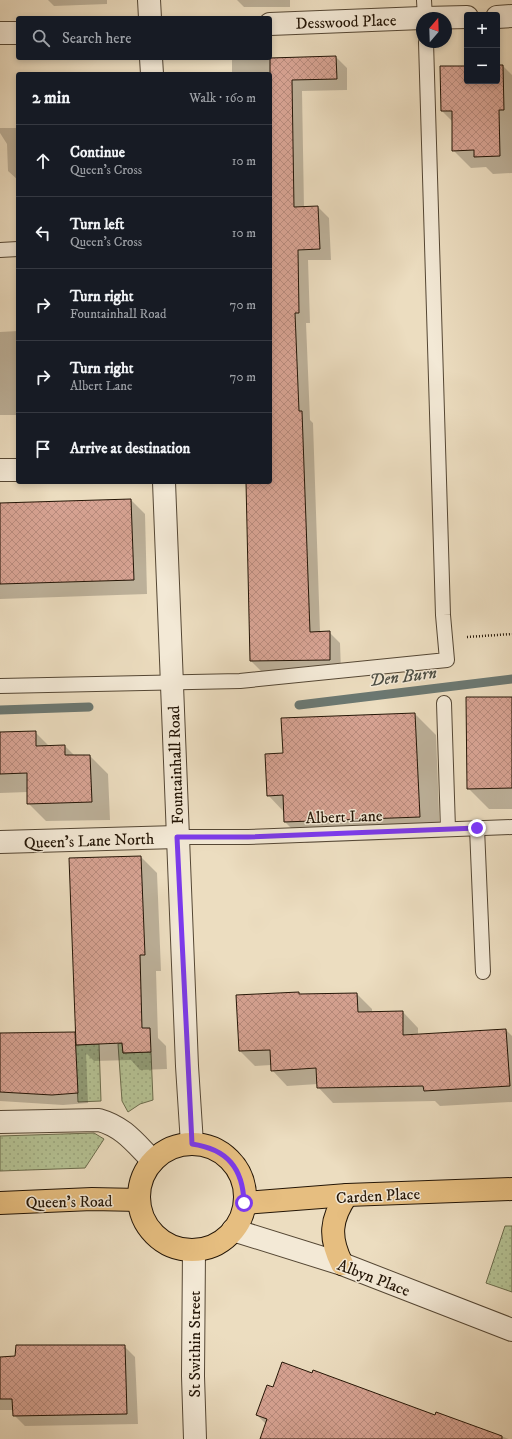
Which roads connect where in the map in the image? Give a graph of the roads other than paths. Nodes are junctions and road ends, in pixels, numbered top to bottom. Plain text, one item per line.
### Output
1 (149, 0) edge
2 (424, 0) edge
3 (424, 12) edge
4 (150, 16) edge
5 (512, 16) edge
6 (452, 17) edge
7 (464, 17) edge
8 (500, 17) edge
9 (416, 18) edge
10 (272, 24) edge
11 (0, 33) edge
12 (16, 33) edge
13 (426, 48) edge
14 (151, 60) edge
15 (152, 72) edge
16 (16, 249) edge
17 (0, 250) edge
18 (0, 470) edge
19 (16, 470) edge
20 (164, 484) edge
21 (172, 681) junction
22 (0, 686) edge
23 (444, 703) dead end
24 (512, 827) edge
25 (477, 828) junction
26 (448, 829) junction
27 (177, 837) junction
28 (0, 842) edge
29 (483, 972) dead end
30 (0, 1122) edge
31 (192, 1144) junction
32 (152, 1162) junction
33 (512, 1189) edge
34 (347, 1195) junction
35 (139, 1200) junction
36 (0, 1203) edge
37 (244, 1203) junction
38 (233, 1230) junction
39 (194, 1250) junction
40 (342, 1264) junction
41 (512, 1330) edge
42 (195, 1439) edge

1 - 4 street
2 - 3 lane
5 - 8 street
6 - 7 street, Desswood Place
9 - 10 street, Desswood Place
11 - 12 street
13 - 21 lane
14 - 15 street
16 - 17 lane
18 - 19 street
20 - 21 street, Fountainhall Road
21 - 22 lane
21 - 27 street, Fountainhall Road
23 - 26 lane
24 - 25 lane, Albert Lane
25 - 26 lane, Albert Lane
25 - 29 lane
26 - 27 lane, Albert Lane
27 - 28 street, Queen's Lane North
27 - 31 street, Fountainhall Road
30 - 32 street
31 - 32 main road
31 - 37 main road
32 - 35 main road
33 - 34 main road, Carden Place
34 - 37 main road, Carden Place
34 - 40 main road
35 - 36 main road, Queen's Road
35 - 39 main road
37 - 38 main road
38 - 39 main road
38 - 40 street, Albyn Place
39 - 42 street, St Swithin Street
40 - 41 street, Albyn Place

